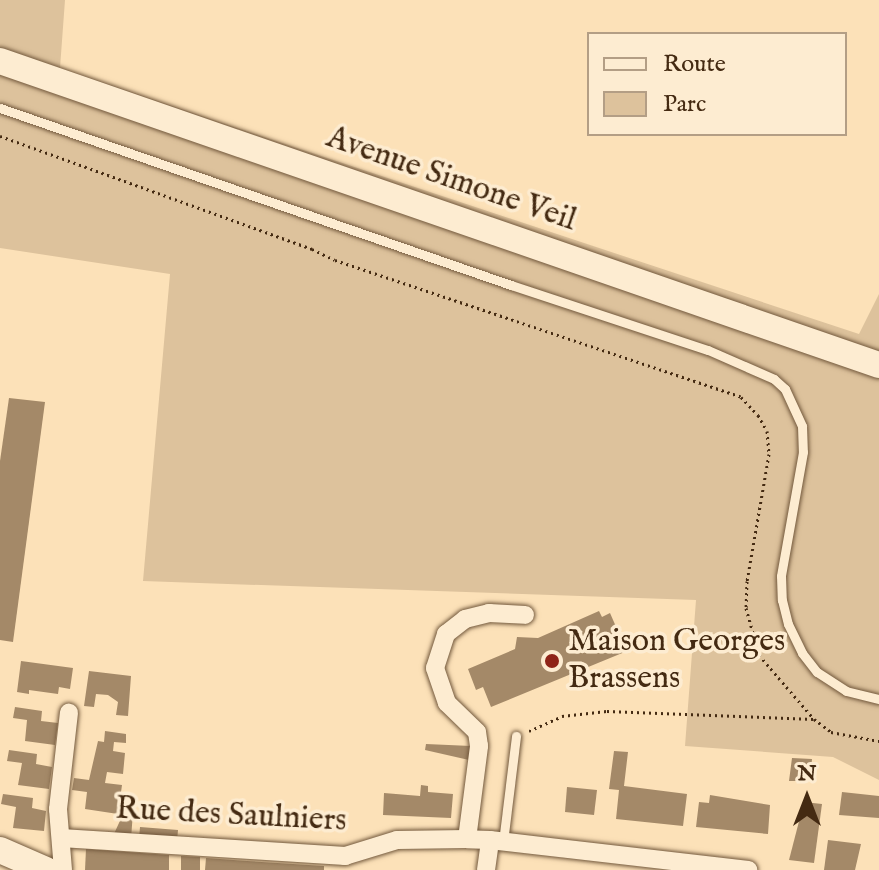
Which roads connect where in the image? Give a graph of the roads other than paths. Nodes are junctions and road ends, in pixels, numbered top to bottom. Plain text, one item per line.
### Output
1 (0, 61) edge
2 (0, 108) edge
3 (879, 365) edge
4 (525, 615) dead end
5 (879, 699) edge
6 (69, 713) dead end
7 (516, 736) road end
8 (61, 838) junction
9 (467, 839) junction
10 (496, 841) junction
11 (0, 850) edge
12 (681, 866) edge
13 (46, 870) edge
14 (63, 870) edge
15 (486, 870) edge
16 (748, 870) edge

1 - 3 main road, Avenue Simone Veil
2 - 5 lane
4 - 9 street
6 - 8 street
7 - 10 lane
8 - 9 street, Rue des Saulniers
8 - 14 street
9 - 10 street, Rue des Saulniers
10 - 12 street, Rue des Saulniers
10 - 15 street
11 - 13 main road
12 - 16 street, Rue des Saulniers

